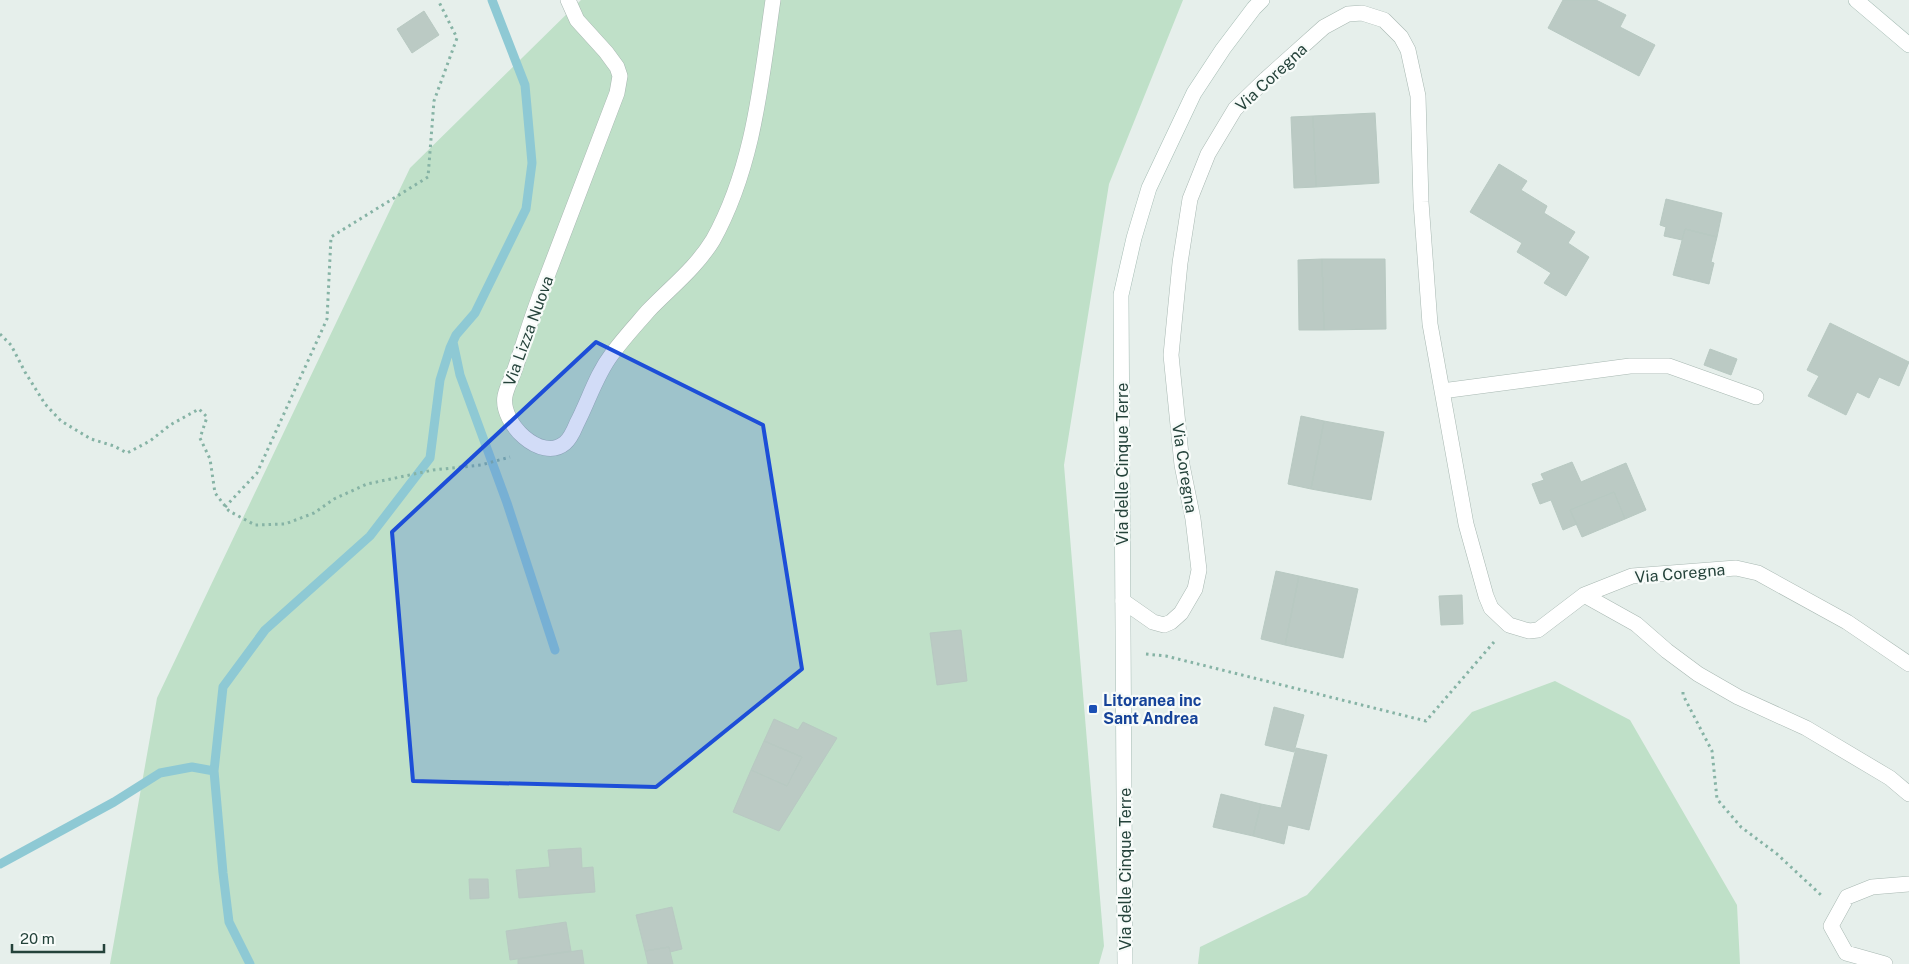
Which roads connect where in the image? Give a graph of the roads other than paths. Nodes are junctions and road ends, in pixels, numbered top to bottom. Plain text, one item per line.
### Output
1 (568, 0) edge
2 (773, 0) edge
3 (1856, 0) edge
4 (1255, 3) edge
5 (1909, 46) edge
6 (1442, 391) junction
7 (1756, 397) dead end
8 (1584, 595) junction
9 (1123, 600) junction
10 (1909, 664) edge
11 (1909, 794) edge
12 (1909, 884) edge
13 (1125, 964) edge
14 (1885, 964) edge

1 - 2 street, Via Lizza Nuova
3 - 5 street
4 - 9 street, Via delle Cinque Terre
6 - 7 street
6 - 8 street, Via Coregna
6 - 9 street, Via Coregna
8 - 10 street, Via Coregna
8 - 11 street
9 - 13 street, Via delle Cinque Terre
12 - 14 street

